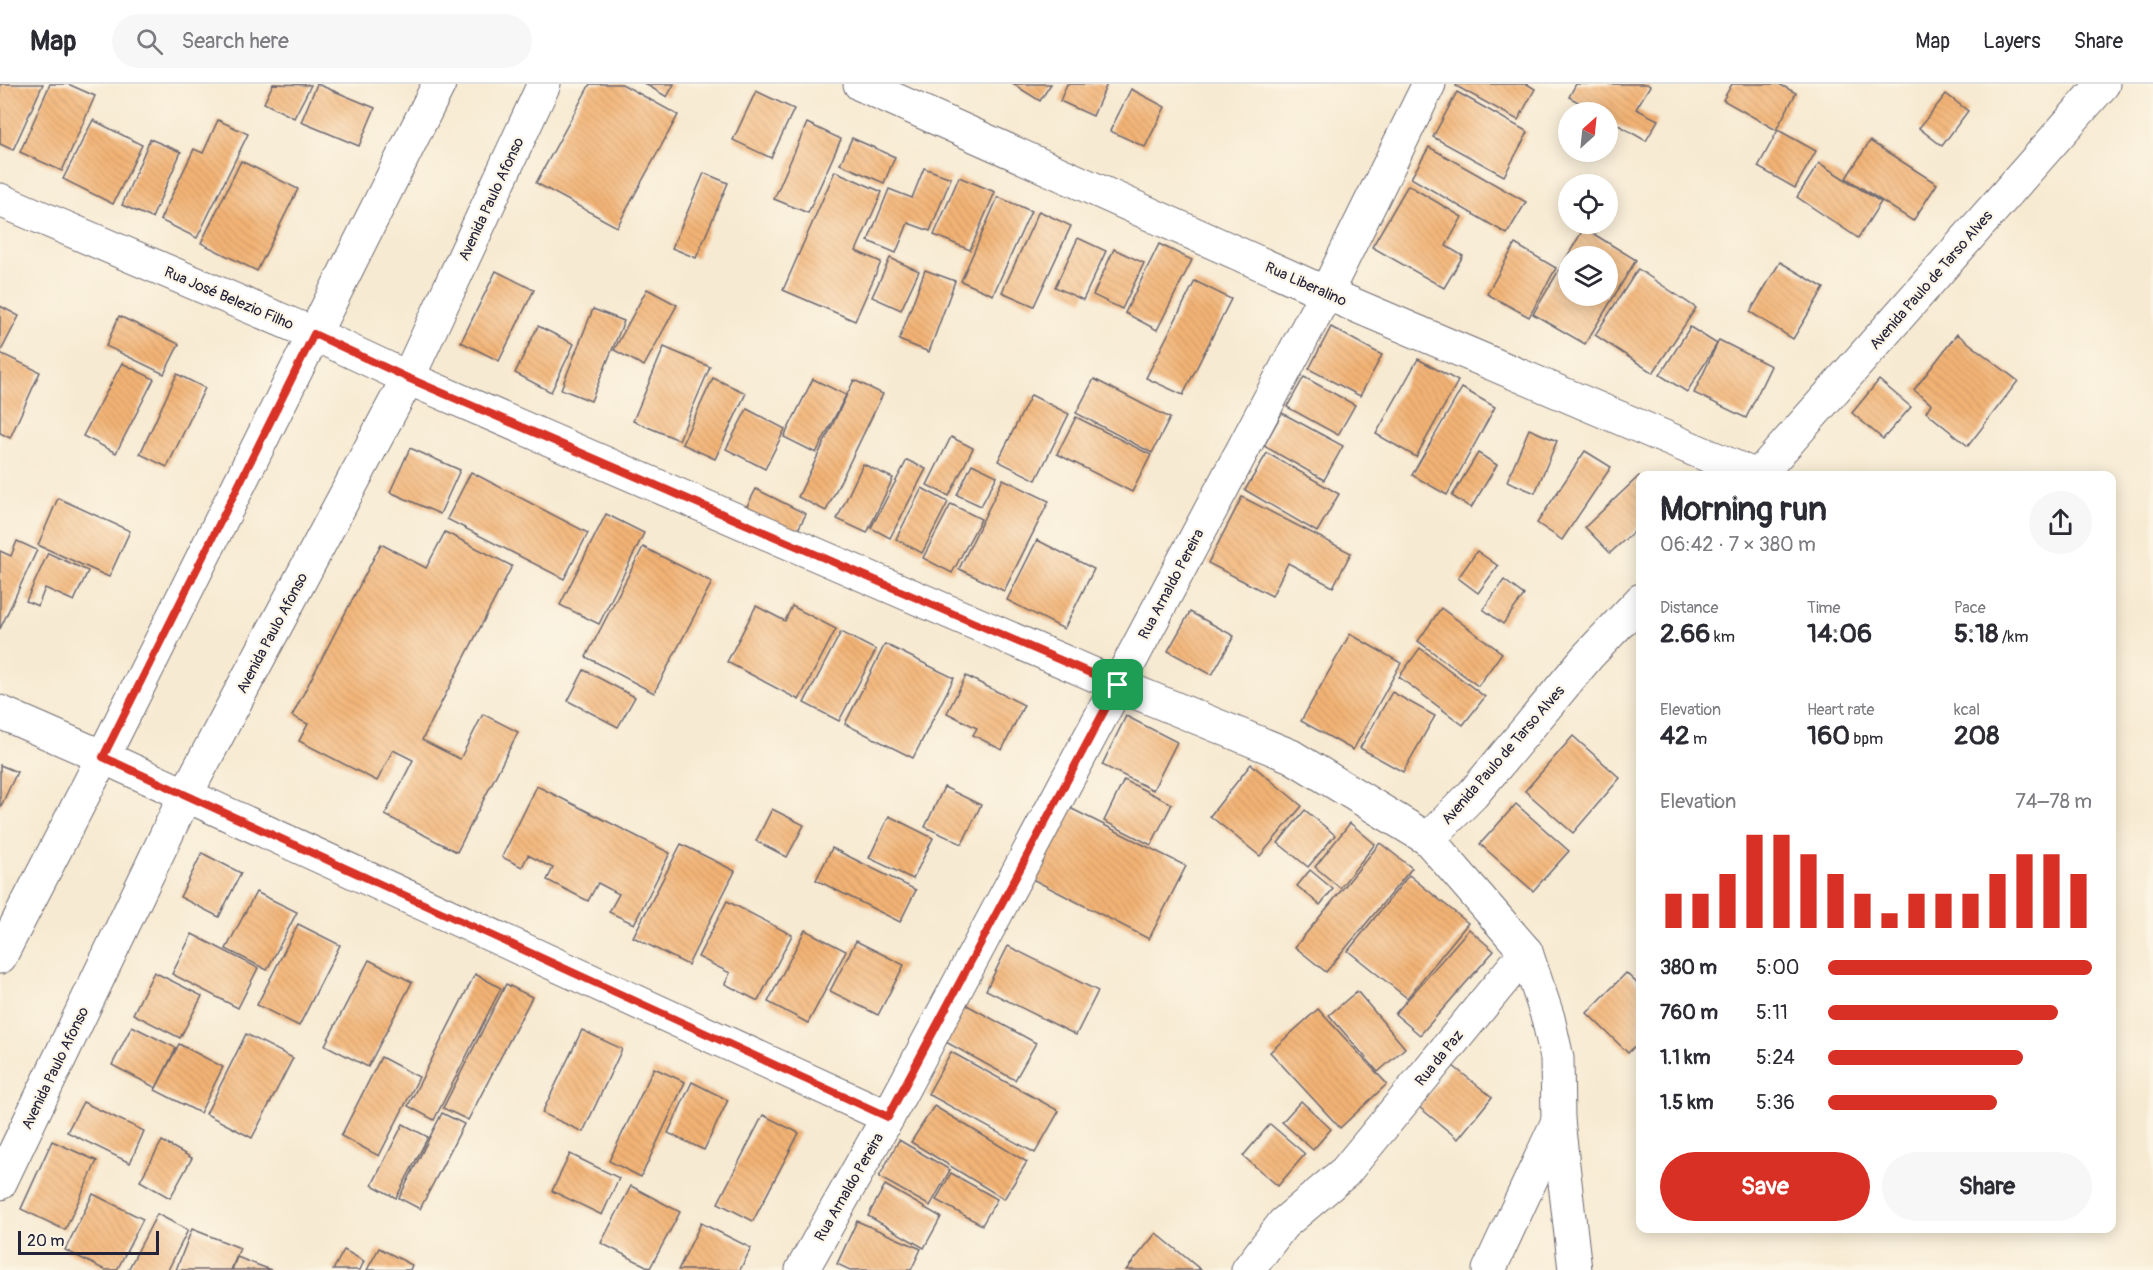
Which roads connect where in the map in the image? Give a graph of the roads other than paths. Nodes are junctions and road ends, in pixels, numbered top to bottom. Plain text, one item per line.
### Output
1 (439, 84) edge
2 (544, 84) edge
3 (860, 84) edge
4 (1429, 84) edge
5 (2103, 84) edge
6 (0, 200) edge
7 (1326, 293) junction
8 (314, 334) junction
9 (408, 378) junction
10 (1745, 471) edge
11 (1761, 471) edge
12 (1636, 605) edge
13 (1118, 685) junction
14 (0, 712) edge
15 (103, 757) junction
16 (185, 796) junction
17 (1428, 839) junction
18 (1526, 952) junction
19 (0, 957) edge
20 (888, 1117) junction
21 (1558, 1121) junction
22 (0, 1183) edge
23 (802, 1270) edge
24 (1248, 1270) edge
25 (1489, 1270) edge
26 (1575, 1270) edge

1 - 8 street
2 - 9 street, Avenida Paulo Afonso
3 - 7 street, Rua Liberalino
4 - 7 street, Rua Arnaldo Pereira
5 - 11 street, Avenida Paulo de Tarso Alves
6 - 8 street, Rua José Belezio Filho
7 - 10 street, Rua Liberalino
7 - 13 street, Rua Arnaldo Pereira
8 - 9 street, Rua José Belezio Filho
8 - 15 street
9 - 13 street, Rua José Belezio Filho
9 - 16 street, Avenida Paulo Afonso
12 - 17 street, Avenida Paulo de Tarso Alves
13 - 17 street
13 - 20 street, Rua Arnaldo Pereira
14 - 15 street
15 - 16 street
15 - 19 street
16 - 20 street
16 - 22 street, Avenida Paulo Afonso
17 - 18 street
18 - 21 street
18 - 24 street, Rua da Paz
20 - 23 street, Rua Arnaldo Pereira
21 - 25 street
21 - 26 street

